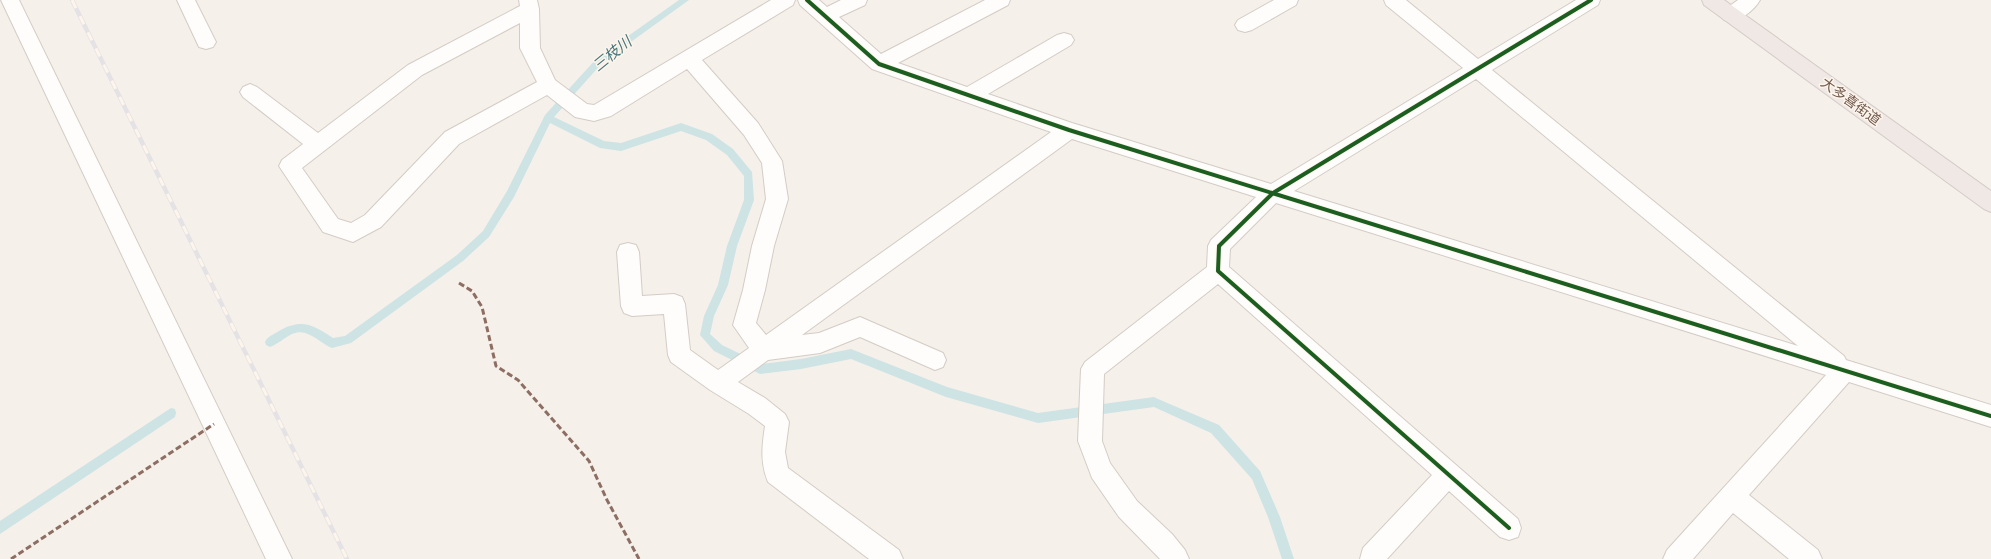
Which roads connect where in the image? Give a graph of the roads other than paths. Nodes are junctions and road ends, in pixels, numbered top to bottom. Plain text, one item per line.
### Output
1 (10, 0) edge
2 (186, 0) edge
3 (786, 0) edge
4 (807, 0) edge
5 (858, 0) edge
6 (1001, 0) edge
7 (1289, 0) edge
8 (1393, 0) edge
9 (1591, 0) edge
10 (1711, 0) edge
11 (1751, 0) edge
12 (529, 4) edge
13 (1731, 15) junction
14 (825, 16) junction
15 (1245, 25) dead end
16 (1064, 40) dead end
17 (206, 42) dead end
18 (689, 59) junction
19 (879, 64) junction
20 (1478, 69) junction
21 (548, 85) junction
22 (250, 92) dead end
23 (969, 95) junction
24 (1069, 130) junction
25 (318, 144) junction
26 (1273, 193) junction
27 (1991, 203) edge
28 (628, 252) dead end
29 (1218, 271) junction
30 (764, 350) junction
31 (935, 360) dead end
32 (1845, 370) junction
33 (718, 383) junction
34 (1991, 416) edge
35 (1449, 474) junction
36 (1732, 497) junction
37 (1509, 528) dead end
38 (279, 559) edge
39 (890, 559) edge
40 (1176, 559) edge
41 (1373, 559) edge
42 (1676, 559) edge
43 (1809, 559) edge

1 - 38 street
2 - 17 street
3 - 18 street
4 - 14 street
5 - 14 street
6 - 19 street
7 - 15 street
8 - 20 street
9 - 20 street
10 - 13 highway, 大多喜街道
11 - 13 street
12 - 21 street
12 - 25 street
13 - 27 highway, 大多喜街道
14 - 19 street
16 - 23 street
18 - 21 street
18 - 30 street
19 - 23 street
20 - 26 street
20 - 32 street
21 - 25 street
22 - 25 street
23 - 24 street
24 - 26 street
24 - 30 street
26 - 29 street
26 - 32 street
28 - 33 street
29 - 35 street
29 - 40 street
30 - 31 street
30 - 33 street
32 - 34 street
32 - 36 street
33 - 39 street
35 - 37 street
35 - 41 street
36 - 42 street
36 - 43 street

